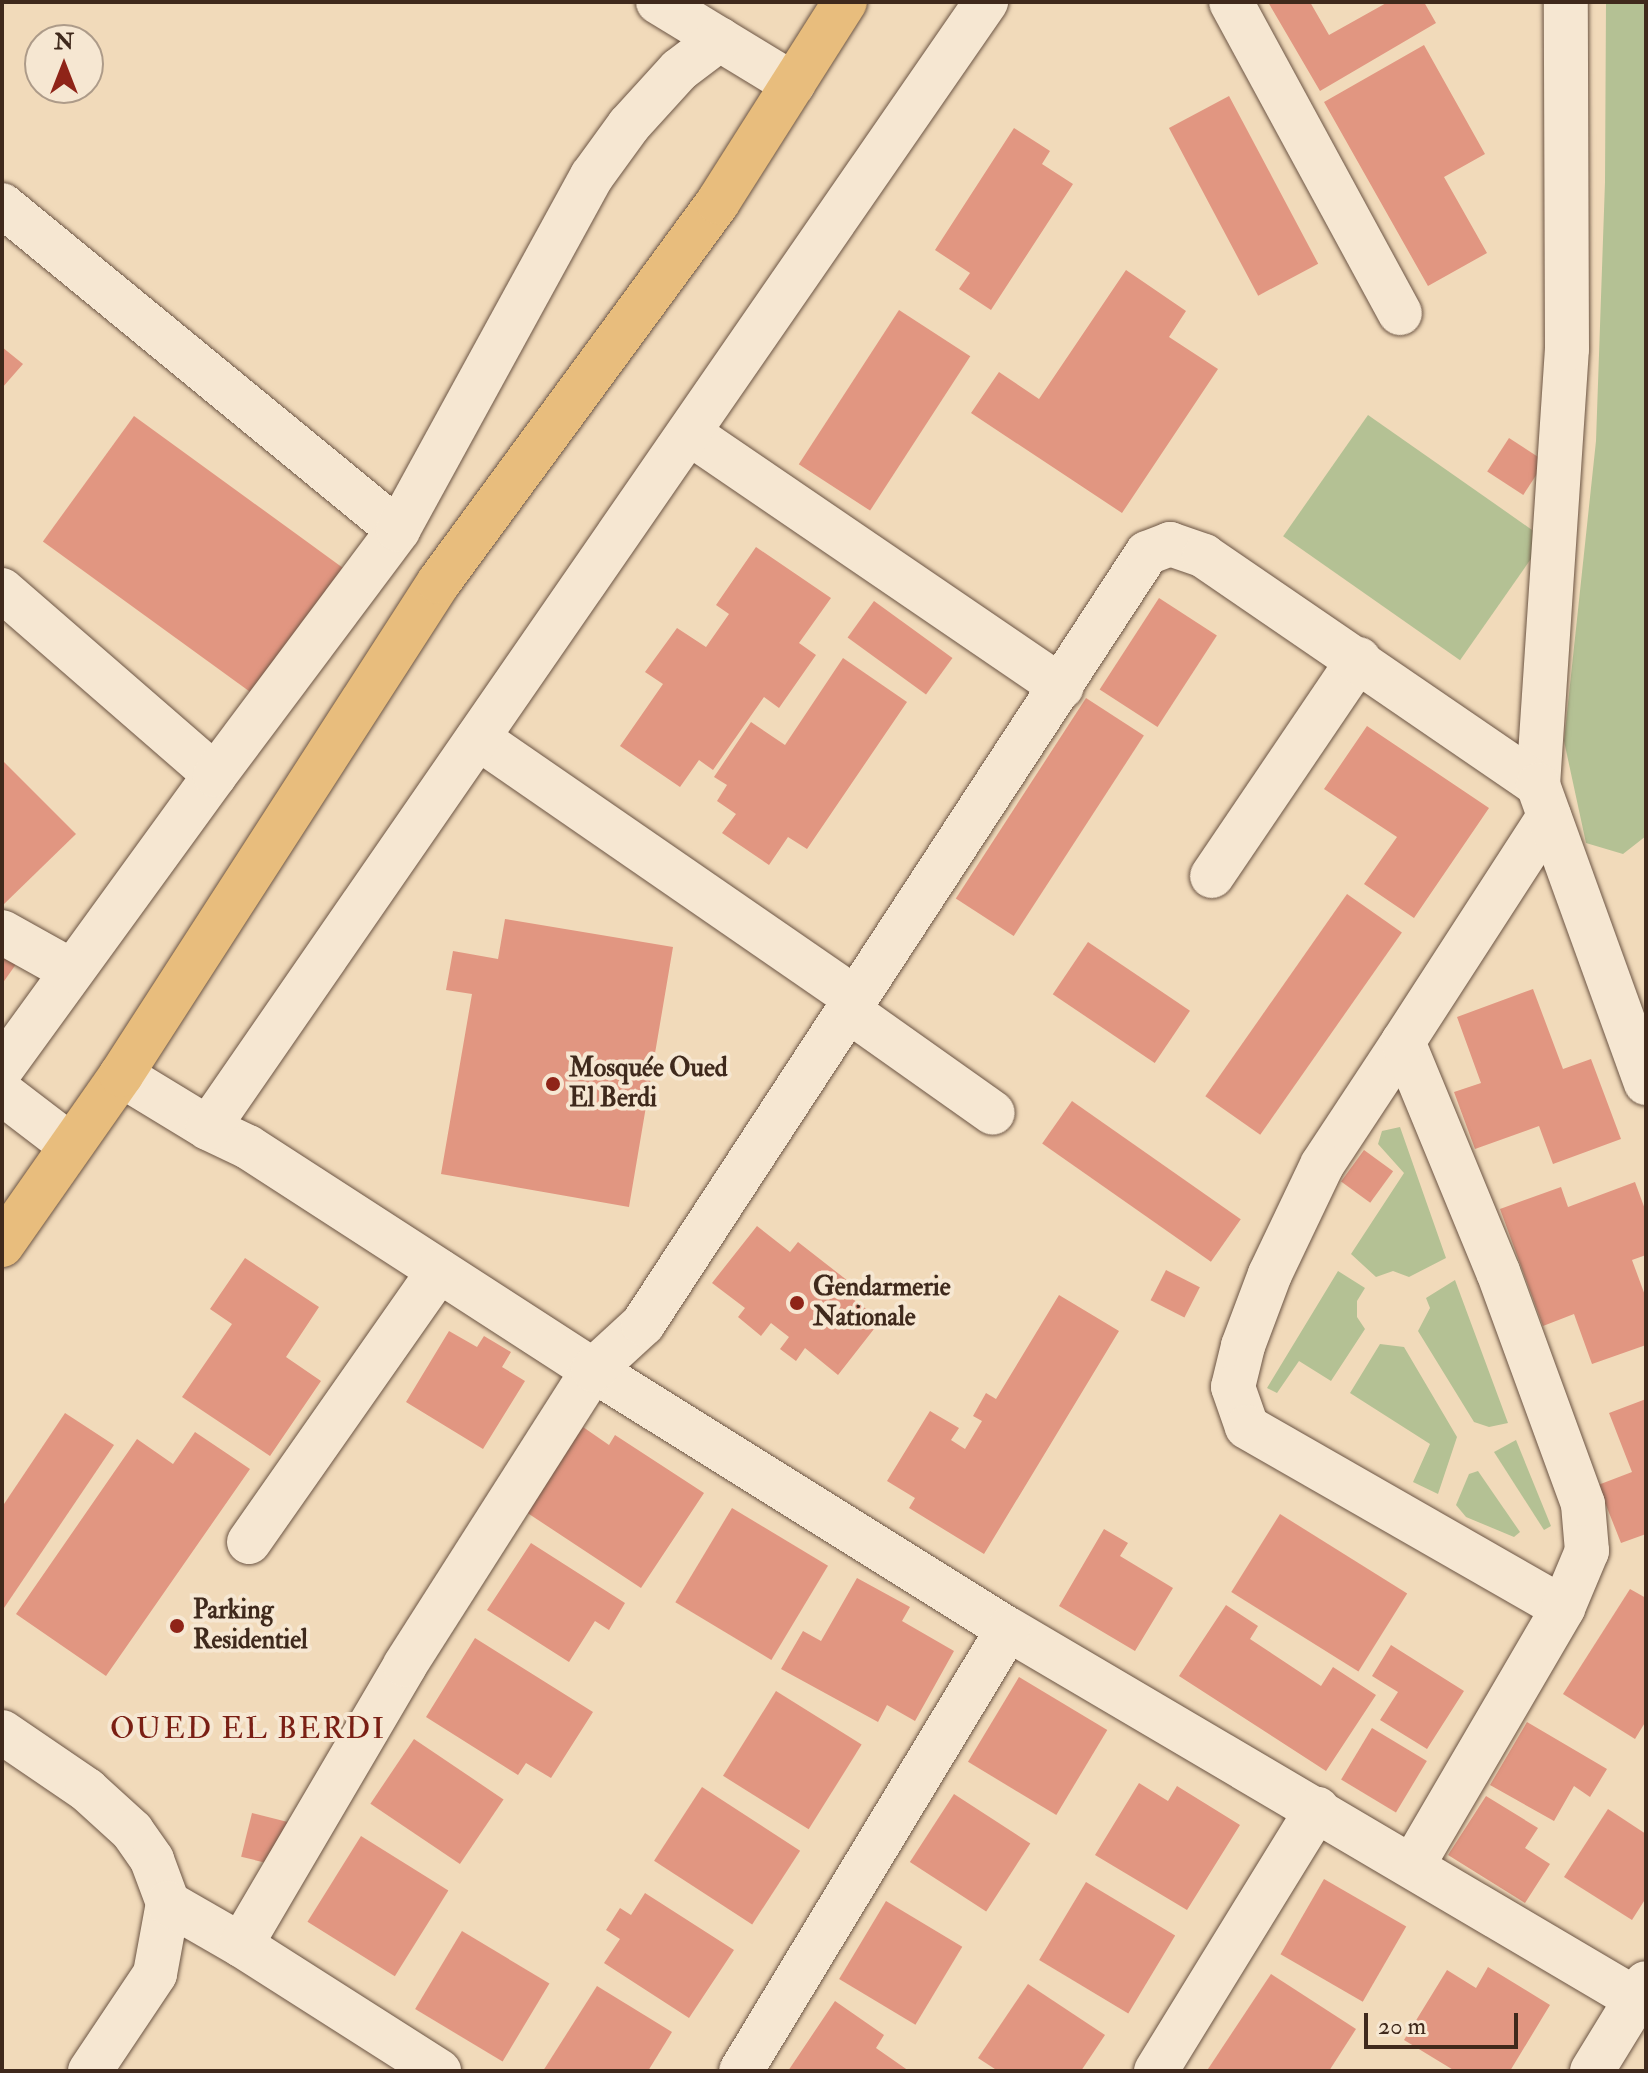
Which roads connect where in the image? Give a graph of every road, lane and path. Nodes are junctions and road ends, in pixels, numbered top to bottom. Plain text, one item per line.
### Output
1 (658, 2) edge
2 (845, 2) edge
3 (986, 2) edge
4 (1231, 2) edge
5 (1566, 2) edge
6 (720, 39) junction
7 (793, 84) junction
8 (2, 205) edge
9 (1400, 313) dead end
10 (689, 433) junction
11 (398, 530) junction
12 (2, 590) edge
13 (1359, 659) junction
14 (1062, 687) junction
15 (478, 738) junction
16 (215, 775) junction
17 (1544, 801) junction
18 (1212, 876) dead end
19 (2, 932) edge
20 (72, 971) junction
21 (853, 1005) junction
22 (1403, 1042) junction
23 (2, 1068) edge
24 (121, 1075) junction
25 (1646, 1083) edge
26 (2, 1093) edge
27 (993, 1113) dead end
28 (208, 1128) junction
29 (70, 1145) junction
30 (2, 1245) edge
31 (439, 1271) junction
32 (593, 1370) junction
33 (249, 1542) dead end
34 (1563, 1608) junction
35 (1008, 1629) junction
36 (2, 1732) edge
37 (1317, 1809) junction
38 (1413, 1865) junction
39 (168, 1903) junction
40 (241, 1945) junction
41 (1641, 1991) edge
42 (90, 2071) edge
43 (439, 2071) edge
44 (741, 2071) edge
45 (1156, 2071) edge
46 (1592, 2071) edge

1 - 6 street
2 - 7 main road
3 - 10 street
4 - 9 street
5 - 17 street
6 - 7 street
6 - 11 street
7 - 24 main road
8 - 11 street
10 - 14 street
10 - 15 street
11 - 16 street
12 - 16 street
13 - 14 street
13 - 17 street
13 - 18 street
14 - 21 street
15 - 21 street
15 - 28 street
16 - 20 street
17 - 22 street
17 - 25 street
19 - 20 street
20 - 23 street
21 - 27 street
21 - 32 street
22 - 34 street
22 - 34 street
24 - 28 street
24 - 29 main road
26 - 29 street
28 - 31 street
29 - 30 main road
31 - 32 street
31 - 33 street
32 - 35 street
32 - 40 street
34 - 38 street
35 - 37 street
35 - 44 street
36 - 39 street
37 - 38 street
37 - 45 street
38 - 41 street
39 - 40 street
39 - 42 street
40 - 43 street
41 - 46 street

